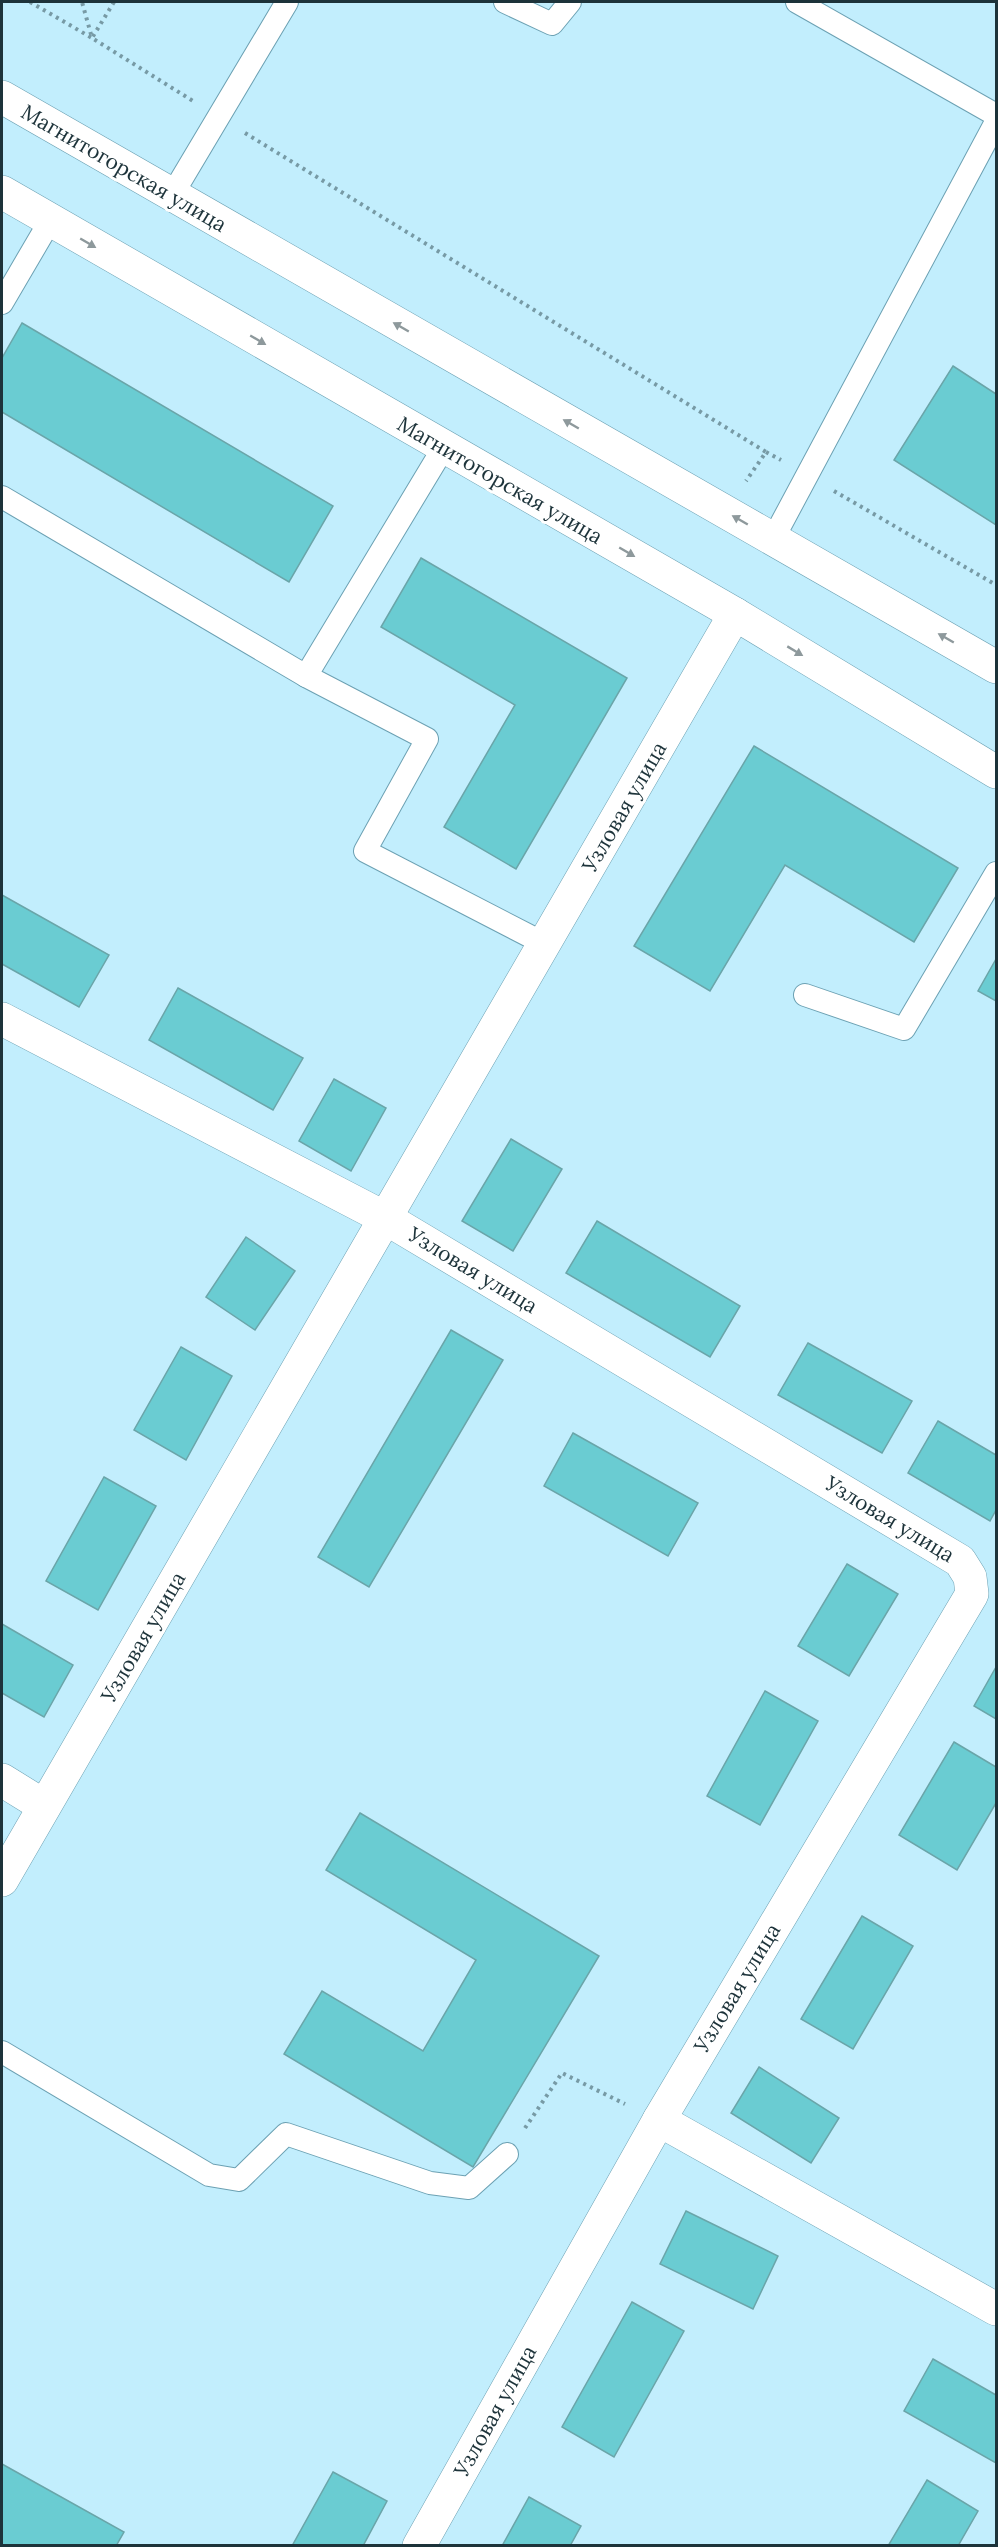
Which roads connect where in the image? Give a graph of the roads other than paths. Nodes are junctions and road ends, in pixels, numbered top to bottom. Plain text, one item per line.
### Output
1 (287, 2) edge
2 (505, 2) edge
3 (570, 2) edge
4 (797, 2) edge
5 (2, 97) edge
6 (996, 115) edge
7 (996, 122) edge
8 (2, 192) edge
9 (171, 195) junction
10 (50, 221) junction
11 (2, 303) edge
12 (444, 447) junction
13 (2, 498) edge
14 (773, 539) junction
15 (735, 614) junction
16 (996, 667) edge
17 (306, 676) junction
18 (996, 772) edge
19 (996, 873) edge
20 (545, 944) junction
21 (805, 995) dead end
22 (2, 1019) edge
23 (387, 1219) junction
24 (2, 1780) edge
25 (44, 1806) junction
26 (2, 1880) edge
27 (2, 2052) edge
28 (659, 2120) junction
29 (507, 2154) road end
30 (996, 2309) edge
31 (419, 2546) edge

1 - 9 lane
2 - 3 lane
4 - 6 lane
5 - 9 street, Магнитогорская улица
7 - 14 lane
8 - 10 street, Магнитогорская улица
14 -> 9 street, Магнитогорская улица
10 - 11 lane
10 -> 12 street, Магнитогорская улица
12 -> 15 street, Магнитогорская улица
12 - 17 lane
13 - 17 lane
16 -> 14 street, Магнитогорская улица
15 -> 18 street, Магнитогорская улица
15 - 20 street, Узловая улица
17 - 20 lane
19 - 21 lane
20 - 23 street, Узловая улица
22 - 23 street, Узловая улица
23 - 25 street, Узловая улица
23 - 28 street, Узловая улица
24 - 25 street
25 - 26 street, Узловая улица
27 - 29 lane
28 - 30 street
28 - 31 street, Узловая улица

